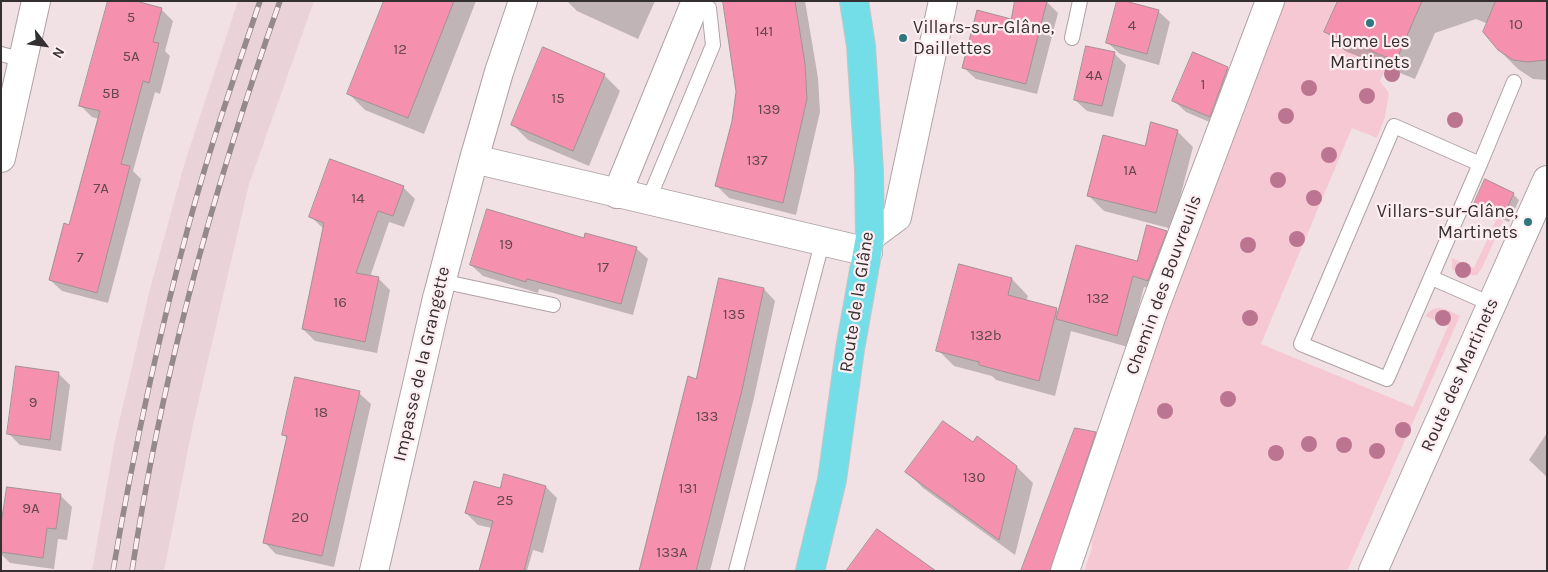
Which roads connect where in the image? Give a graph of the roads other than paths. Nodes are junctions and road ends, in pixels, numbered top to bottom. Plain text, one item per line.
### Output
1 (36, 1) edge
2 (523, 1) edge
3 (854, 1) edge
4 (943, 1) edge
5 (1080, 1) edge
6 (1270, 1) edge
7 (703, 4) edge
8 (1072, 38) dead end
9 (12, 57) edge
10 (1514, 82) dead end
11 (1, 158) edge
12 (474, 159) junction
13 (1480, 164) junction
14 (1547, 180) edge
15 (617, 194) junction
16 (648, 201) junction
17 (822, 242) junction
18 (869, 244) junction
19 (1432, 278) junction
20 (441, 281) junction
21 (1491, 304) junction
22 (553, 305) dead end
23 (374, 571) edge
24 (736, 571) edge
25 (810, 571) edge
26 (1065, 571) edge
27 (1373, 571) edge

1 - 9 street
2 - 12 street, Impasse de la Grangette
3 - 18 main road, Route de la Glâne
4 - 18 street
5 - 8 lane
6 - 26 street, Chemin des Bouvreuils
7 - 15 street
7 - 16 lane
9 - 11 street
10 - 13 lane
12 - 15 street
12 - 20 street, Impasse de la Grangette
13 - 19 lane
13 - 19 lane
14 - 21 street, Route des Martinets
15 - 16 street
16 - 17 street
17 - 18 street
17 - 24 lane
18 - 25 main road, Route de la Glâne
19 - 21 lane
20 - 22 lane
20 - 23 street, Impasse de la Grangette
21 - 27 street, Route des Martinets

